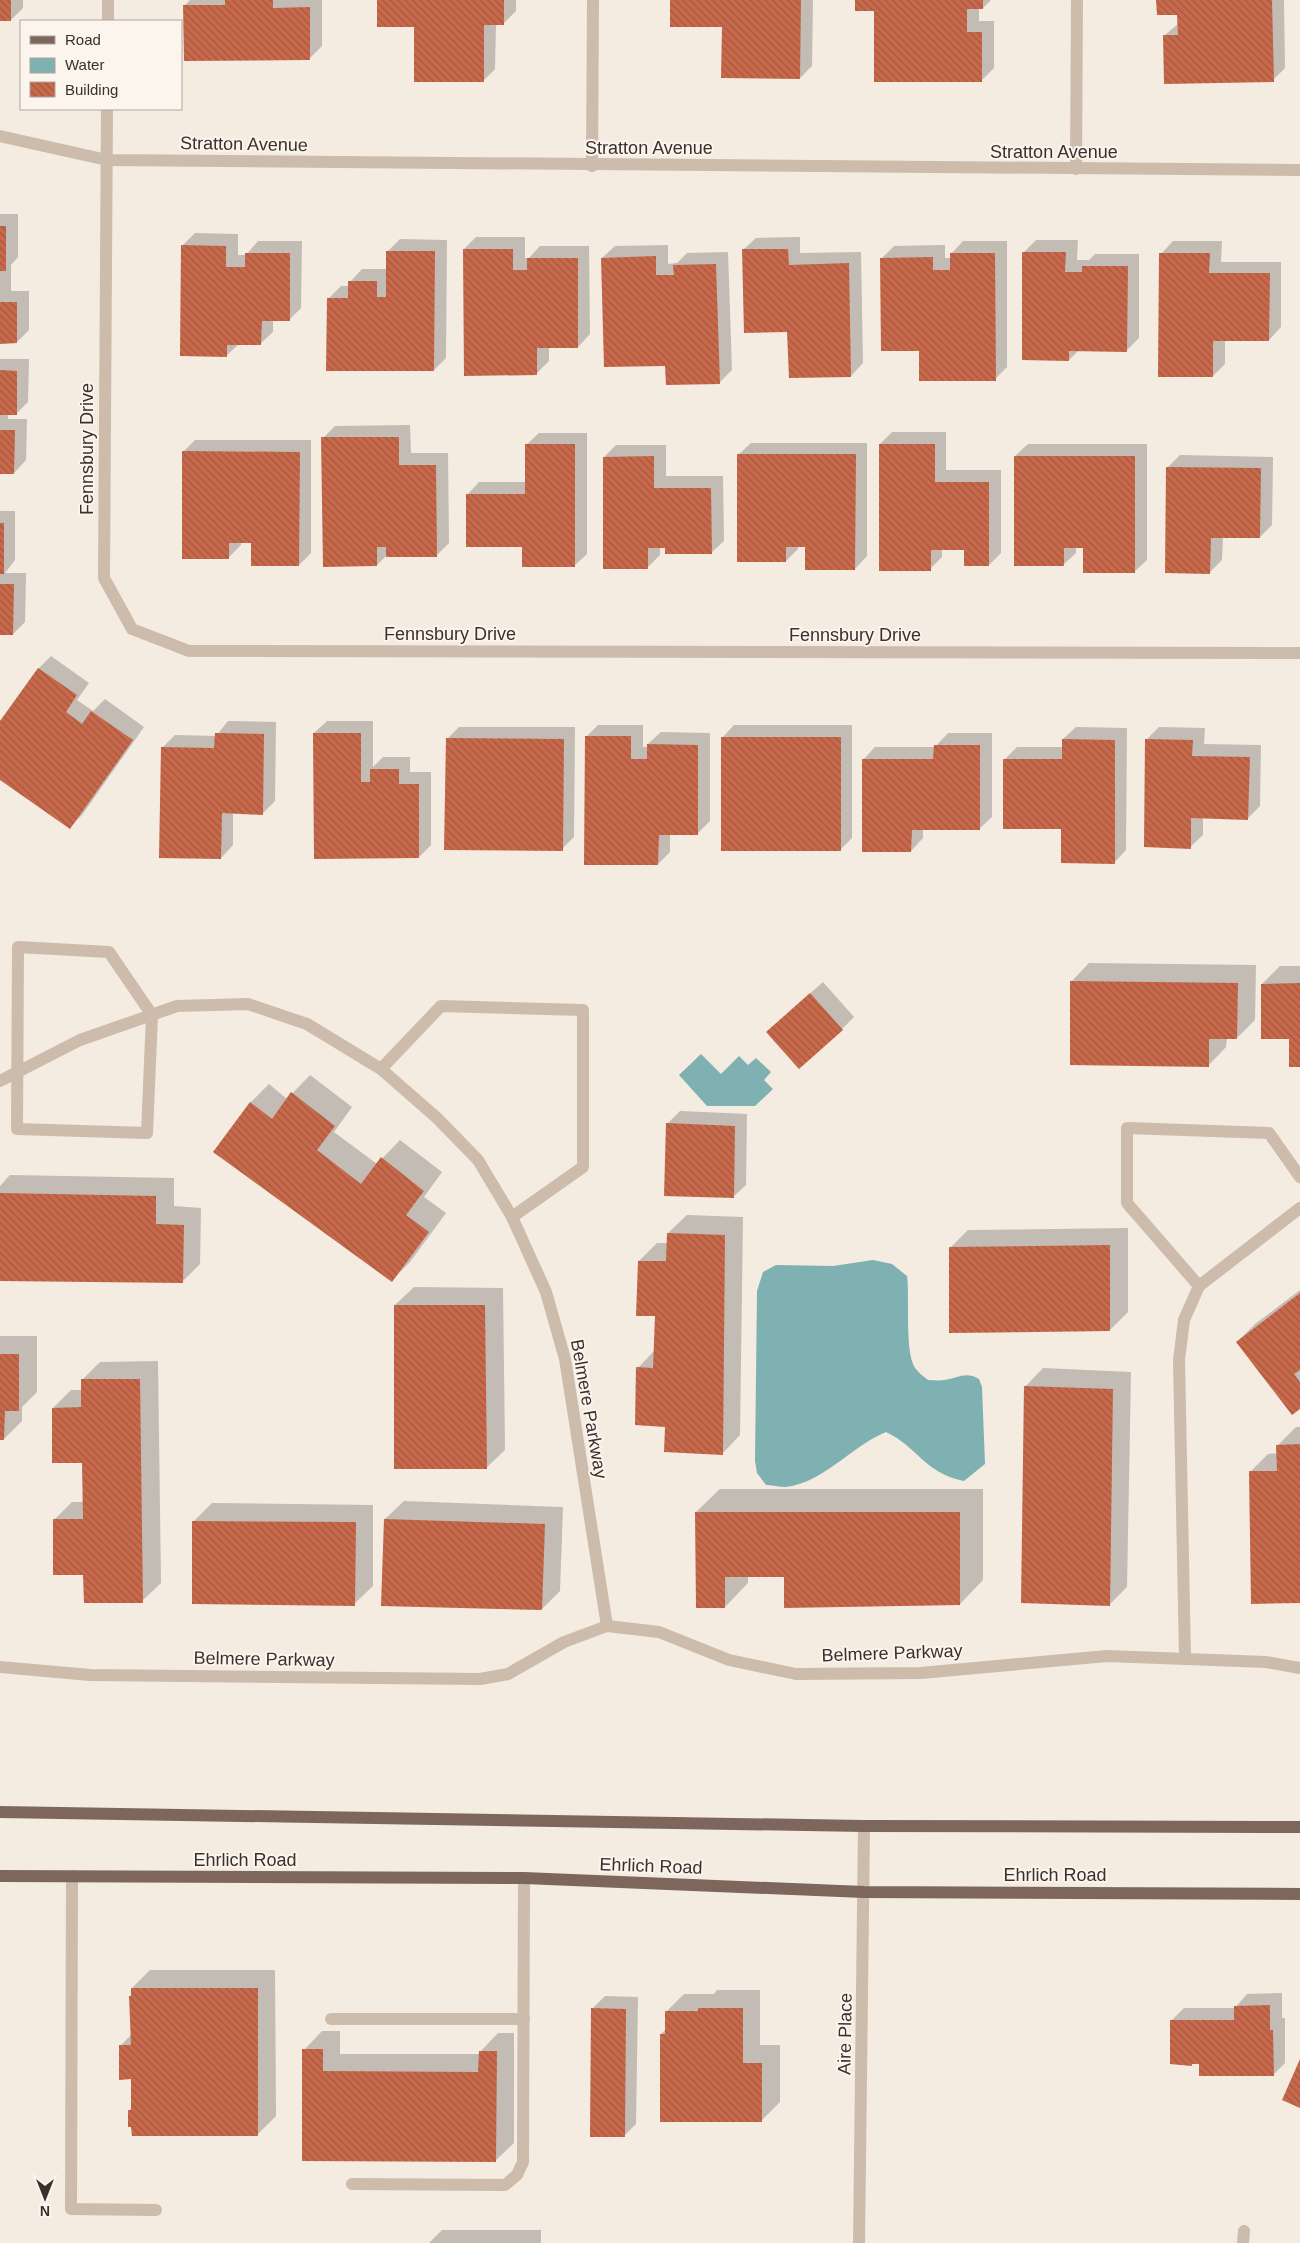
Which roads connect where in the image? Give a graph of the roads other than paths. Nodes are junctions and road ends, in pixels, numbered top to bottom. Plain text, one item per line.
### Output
1 (108, 0) edge
2 (593, 0) edge
3 (1077, 0) edge
4 (108, 20) edge
5 (108, 110) edge
6 (0, 136) edge
7 (107, 160) junction
8 (592, 166) junction
9 (1076, 169) junction
10 (1300, 170) edge
11 (1300, 653) edge
12 (152, 1015) junction
13 (381, 1069) junction
14 (17, 1072) junction
15 (0, 1081) edge
16 (1300, 1177) edge
17 (1300, 1208) edge
18 (512, 1217) junction
19 (1199, 1286) junction
20 (607, 1626) junction
21 (1185, 1657) junction
22 (0, 1667) edge
23 (1300, 1668) edge
24 (0, 1812) edge
25 (864, 1826) junction
26 (1300, 1827) edge
27 (0, 1876) edge
28 (72, 1876) junction
29 (524, 1878) junction
30 (864, 1892) junction
31 (1300, 1894) edge
32 (331, 2020) dead end
33 (524, 2020) junction
34 (352, 2184) dead end
35 (156, 2210) dead end
36 (859, 2243) edge

1 - 4 street
2 - 8 street
3 - 9 street
5 - 7 street, Fennsbury Drive
6 - 7 street, Stratton Avenue
7 - 8 street, Stratton Avenue
7 - 11 street, Fennsbury Drive
8 - 9 street, Stratton Avenue
9 - 10 street, Stratton Avenue
12 - 13 street, Belmere Parkway
12 - 14 street, Belmere Parkway
12 - 14 street
12 - 14 street
13 - 18 street, Belmere Parkway
13 - 18 street
14 - 15 street, Belmere Parkway
16 - 19 street
17 - 19 street
18 - 20 street, Belmere Parkway
19 - 21 street
20 - 21 street, Belmere Parkway
20 - 22 street, Belmere Parkway
21 - 23 street, Belmere Parkway
24 - 25 main road
25 - 26 main road
25 - 30 street, Aire Place
27 - 28 main road, Ehrlich Road
28 - 29 main road, Ehrlich Road
28 - 35 street
29 - 30 main road, Ehrlich Road
29 - 33 street
30 - 31 main road, Ehrlich Road
30 - 36 street, Aire Place
32 - 33 street
33 - 34 street

